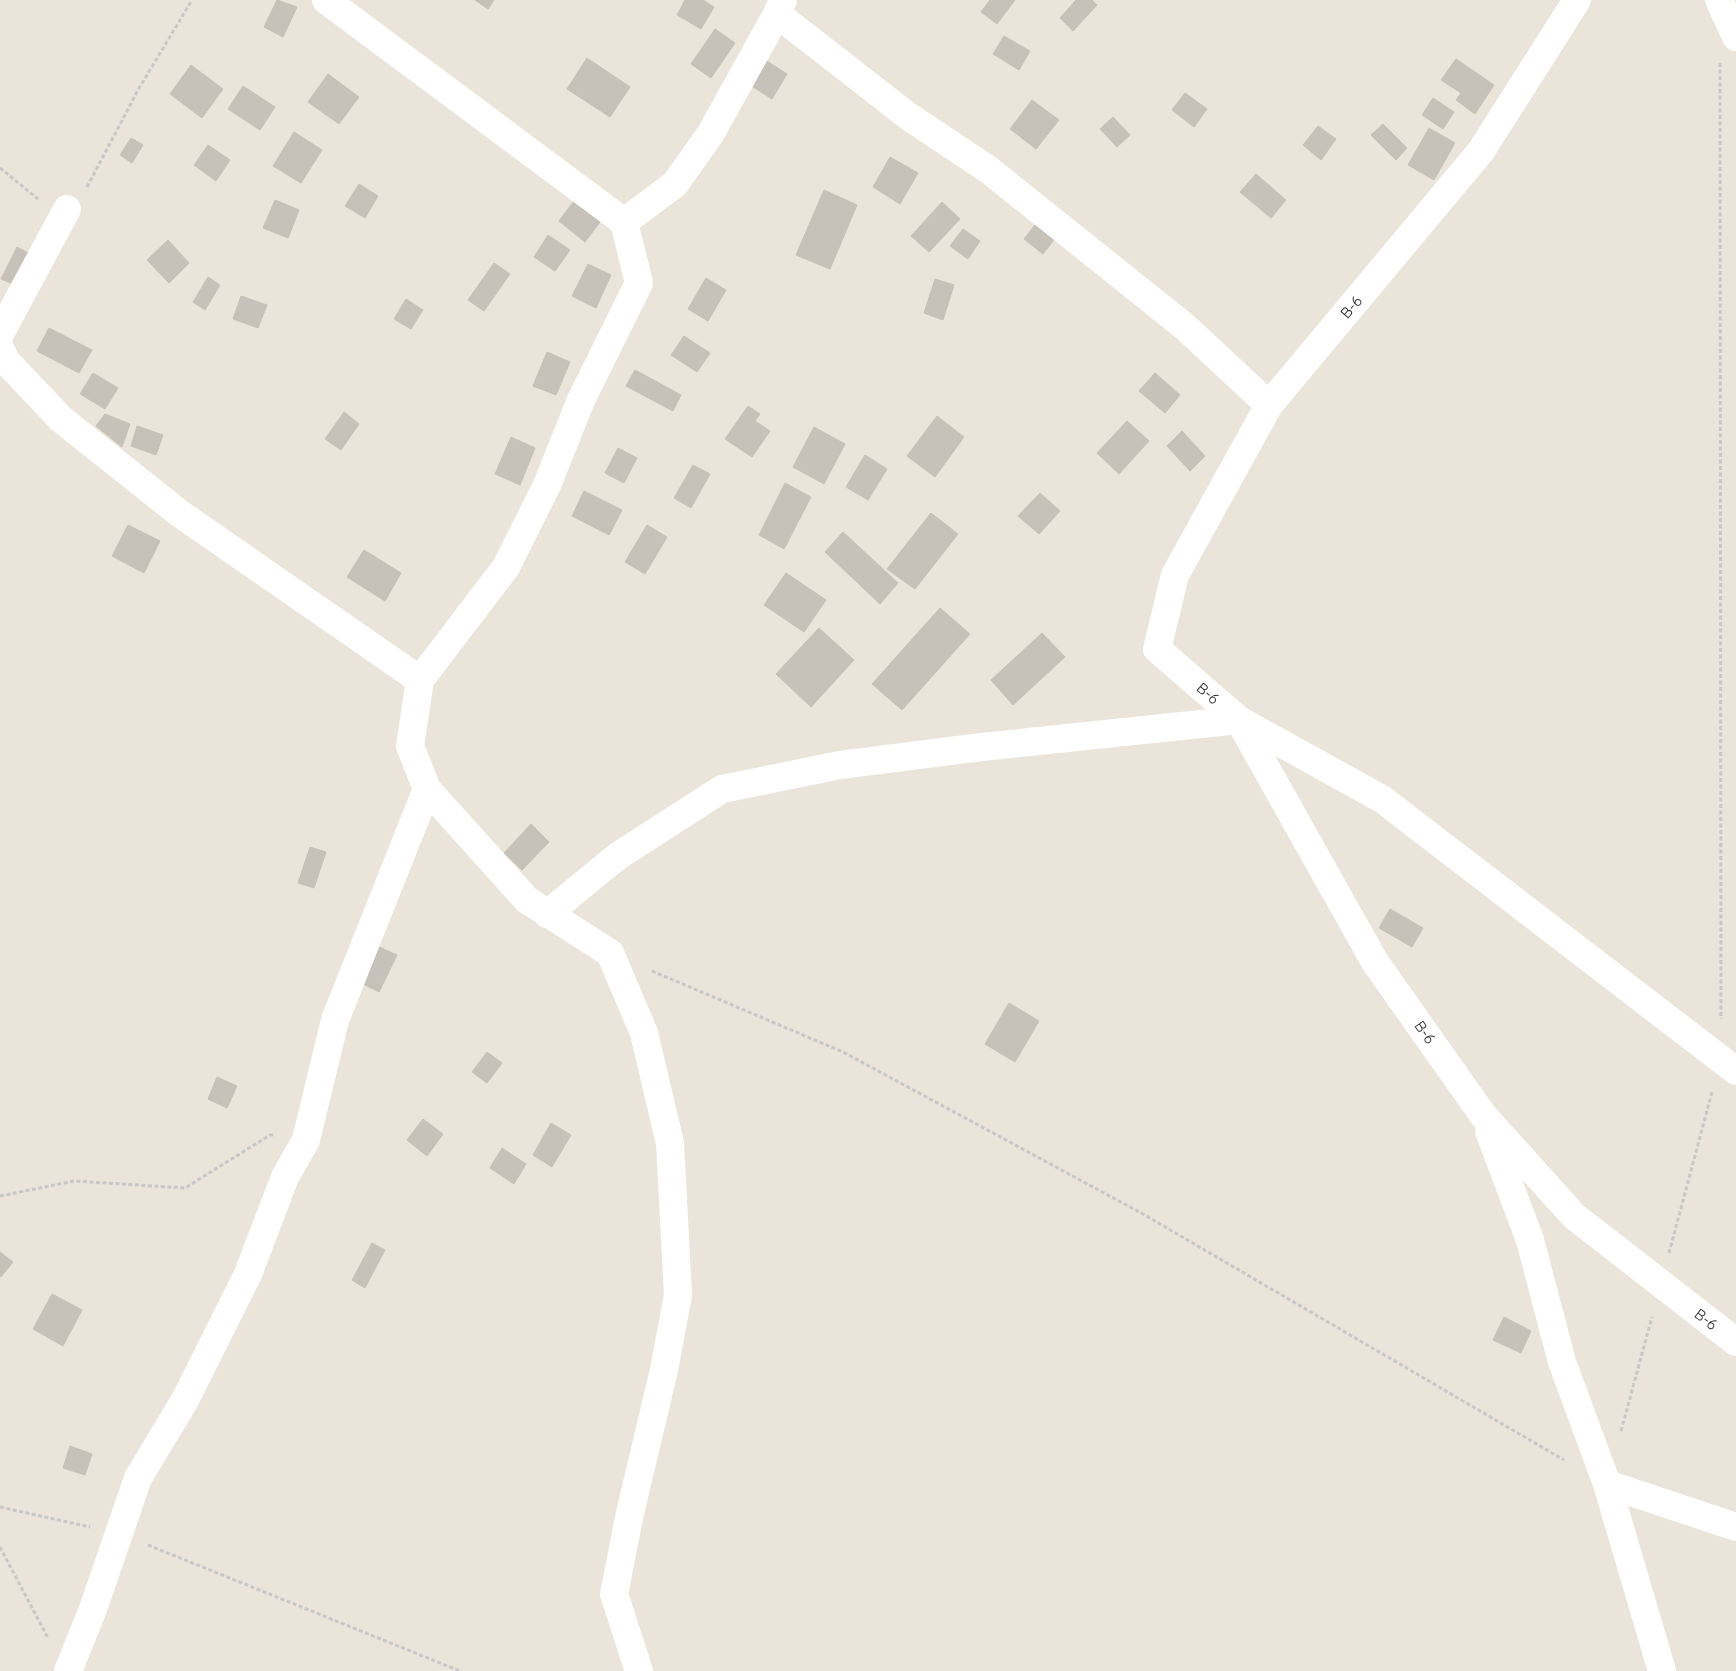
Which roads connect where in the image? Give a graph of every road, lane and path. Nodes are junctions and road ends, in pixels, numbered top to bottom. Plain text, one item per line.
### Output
1 (192, 0) edge
2 (326, 0) edge
3 (1577, 0) edge
4 (1719, 0) edge
5 (780, 7) edge
6 (1736, 37) edge
7 (1720, 63) dead end
8 (0, 168) edge
9 (67, 209) junction
10 (624, 222) junction
11 (0, 334) edge
12 (0, 348) edge
13 (1269, 405) junction
14 (420, 680) junction
15 (1239, 720) junction
16 (427, 789) junction
17 (547, 914) junction
18 (610, 953) junction
19 (1728, 1065) edge
20 (1483, 1115) junction
21 (306, 1140) junction
22 (0, 1196) edge
23 (1661, 1284) junction
24 (1736, 1342) edge
25 (1620, 1436) dead end
26 (1607, 1484) junction
27 (0, 1507) edge
28 (1736, 1526) edge
29 (119, 1533) junction
30 (0, 1548) edge
31 (51, 1644) dead end
32 (68, 1671) edge
33 (460, 1671) edge
34 (639, 1671) edge
35 (1662, 1671) edge

1 - 9 path
2 - 10 street
3 - 13 street, B-6
4 - 6 street
5 - 10 street
5 - 13 street
7 - 19 path
8 - 9 path
9 - 11 street
10 - 14 street
12 - 14 street
13 - 15 street, B-6
14 - 16 street
15 - 17 street
15 - 19 street
15 - 20 street, B-6
16 - 17 street
16 - 21 street
17 - 18 street
18 - 26 path
18 - 34 street
19 - 23 path
20 - 23 street, B-6
20 - 26 street
21 - 22 path
21 - 29 street
23 - 24 street, B-6
23 - 25 path
26 - 28 street
26 - 35 street
27 - 29 path
29 - 32 street
29 - 33 path
30 - 31 path

